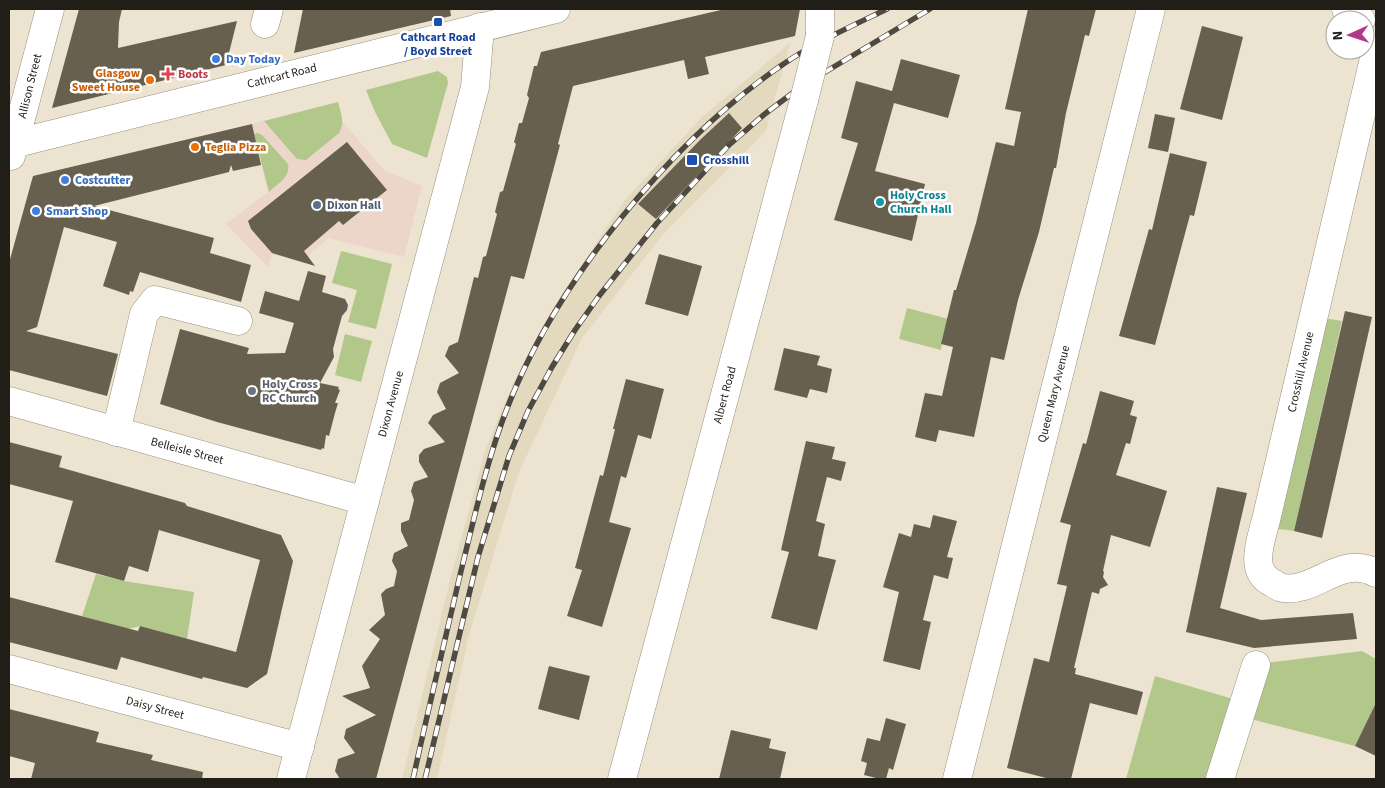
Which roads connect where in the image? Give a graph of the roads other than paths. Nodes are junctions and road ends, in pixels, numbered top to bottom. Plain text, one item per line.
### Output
1 (50, 9) edge
2 (556, 9) edge
3 (820, 9) edge
4 (1151, 9) edge
5 (496, 19) edge
6 (1376, 50) edge
7 (11, 150) edge
8 (238, 321) dead end
9 (9, 401) edge
10 (116, 432) junction
11 (365, 500) junction
12 (1376, 573) edge
13 (1256, 665) dead end
14 (9, 669) edge
15 (300, 747) junction
16 (291, 779) edge
17 (622, 779) edge
18 (957, 779) edge
19 (1220, 779) edge

1 - 7 street, Allison Street
2 - 5 street, Cathcart Road
3 - 17 street, Albert Road, bridge
4 - 18 street, Queen Mary Avenue
5 - 7 street, Cathcart Road
5 - 11 street, Dixon Avenue
6 - 12 street, Crosshill Avenue
8 - 10 street
9 - 10 street, Belleisle Street
10 - 11 street, Belleisle Street
11 - 15 street, Dixon Avenue
13 - 19 street
14 - 15 street, Daisy Street
15 - 16 street, Dixon Avenue

